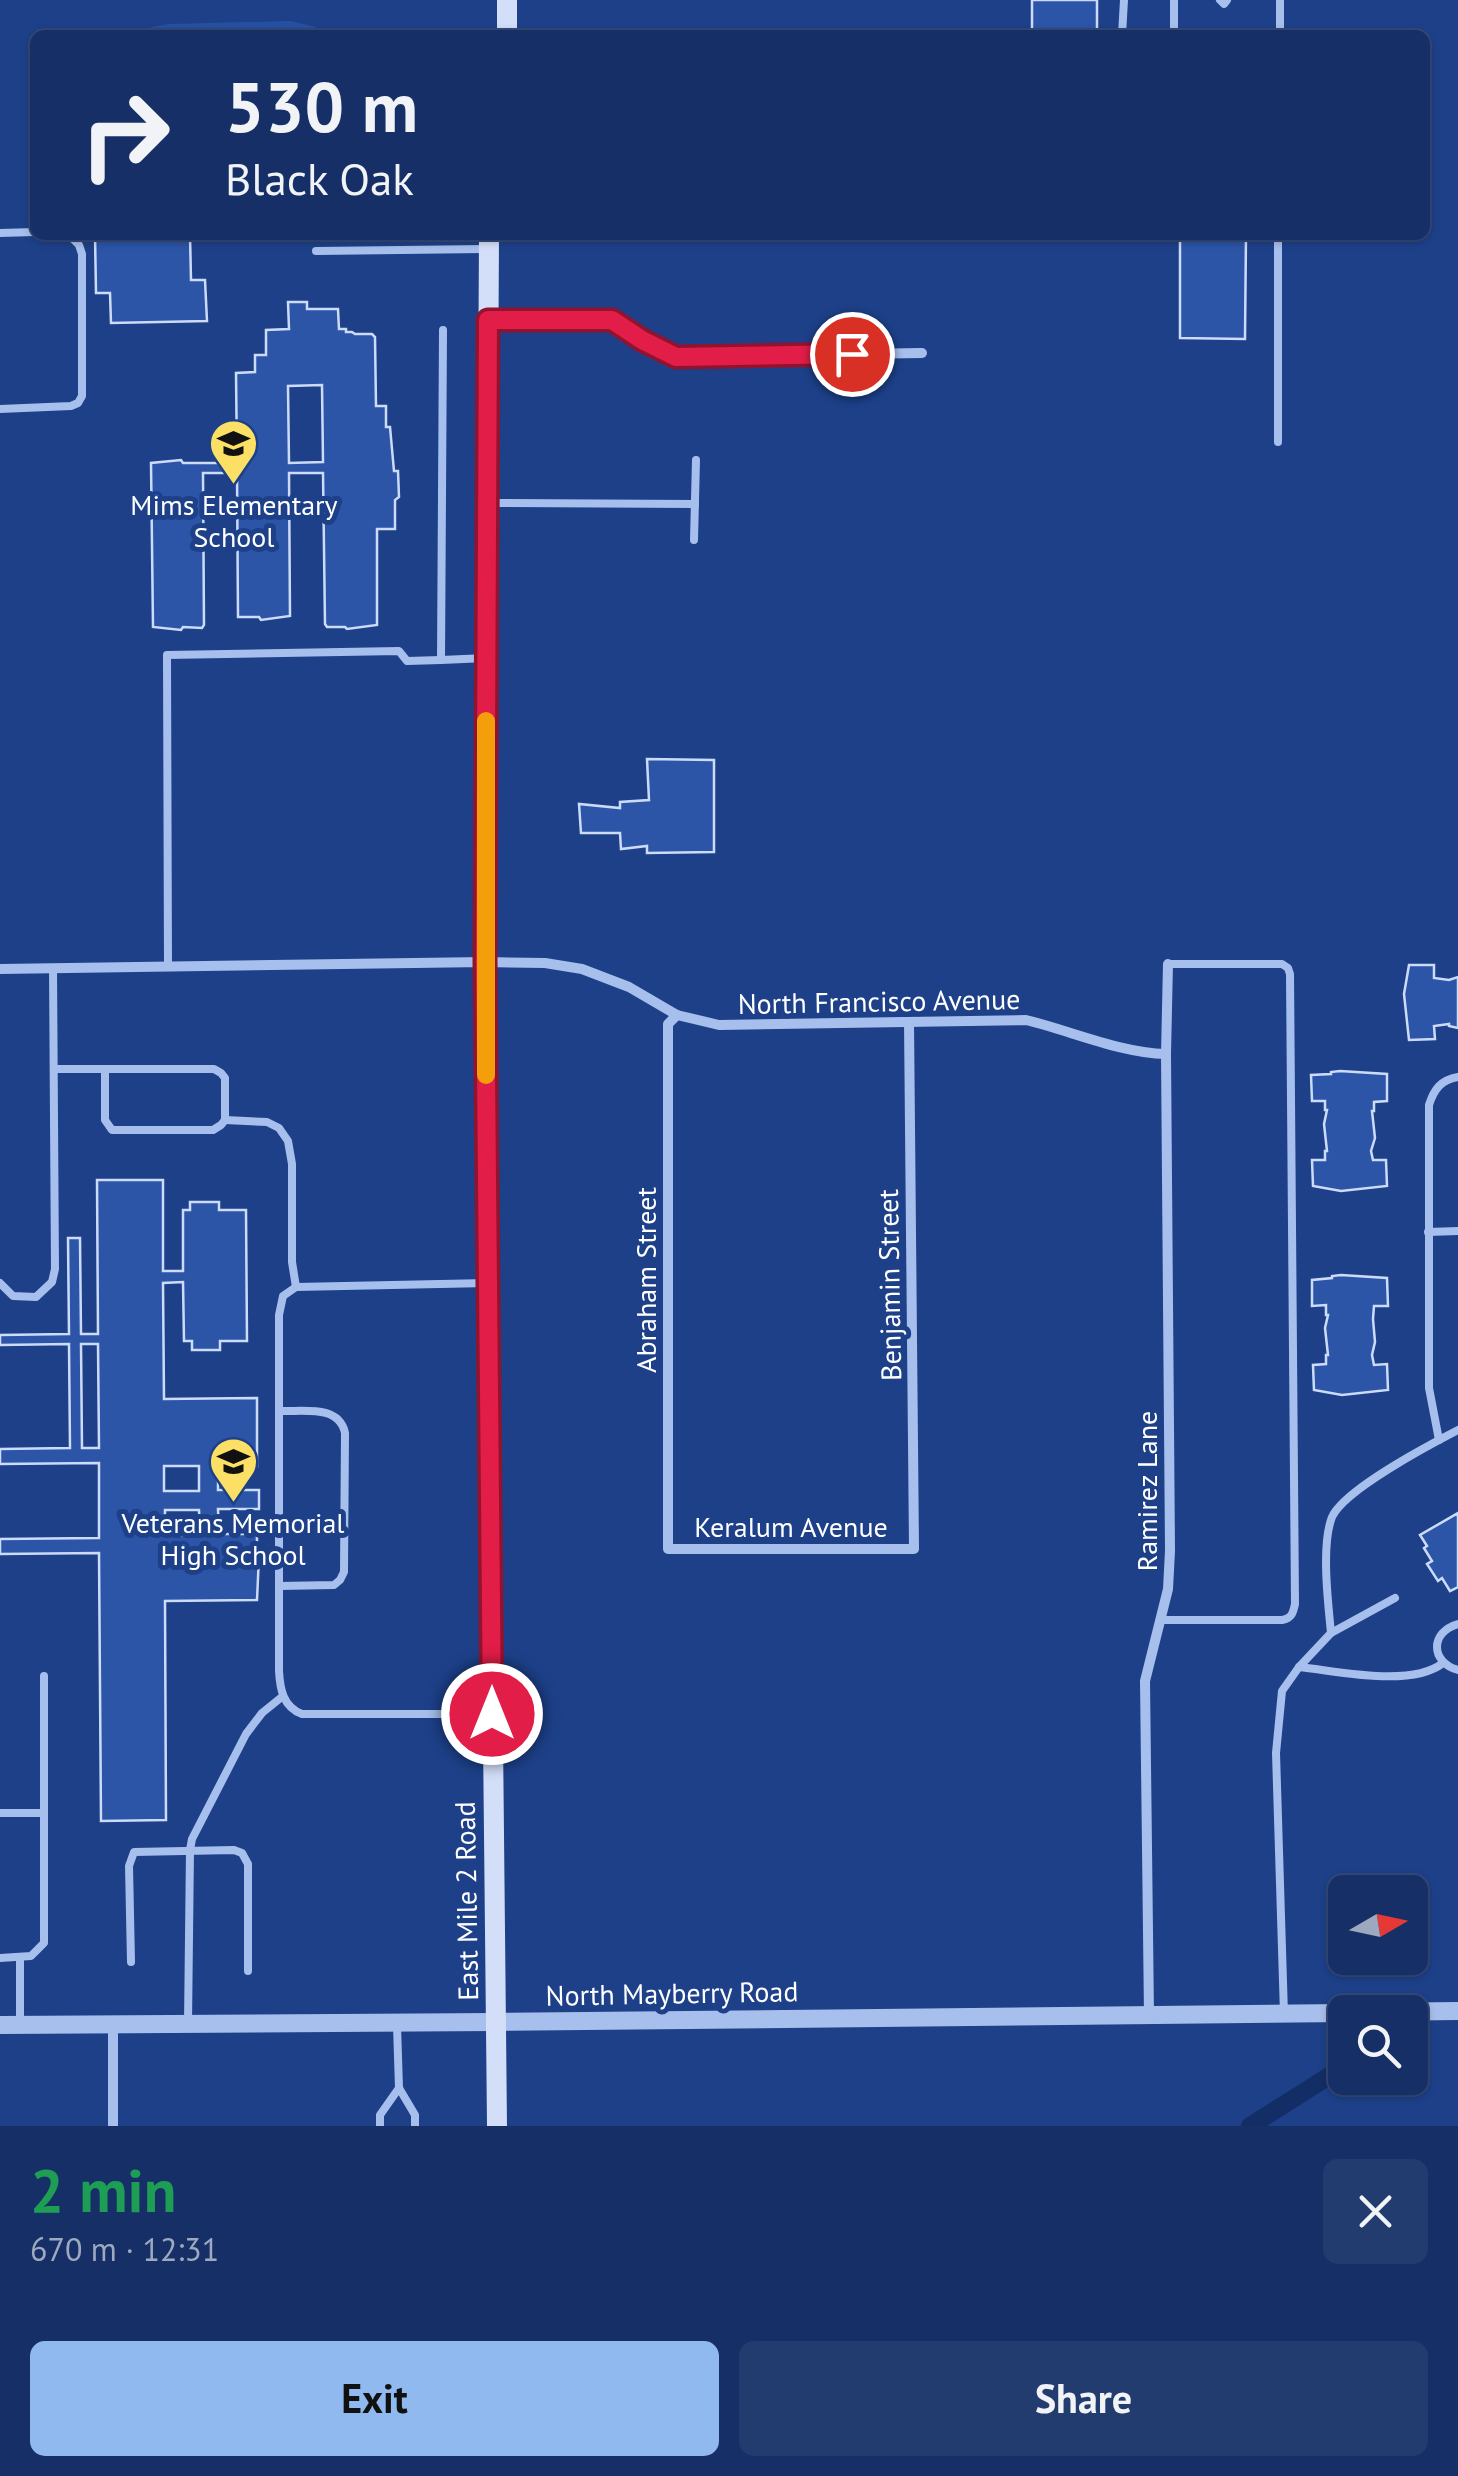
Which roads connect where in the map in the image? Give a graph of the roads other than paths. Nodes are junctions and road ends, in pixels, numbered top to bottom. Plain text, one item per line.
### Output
1 (507, 0) edge
2 (1124, 0) edge
3 (1174, 0) edge
4 (1280, 0) edge
5 (507, 30) edge
6 (1122, 30) edge
7 (1174, 30) edge
8 (1280, 30) edge
9 (0, 232) edge
10 (30, 232) edge
11 (74, 240) edge
12 (1278, 240) edge
13 (489, 242) edge
14 (316, 250) dead end
15 (488, 320) junction
16 (443, 330) dead end
17 (922, 352) dead end
18 (0, 409) edge
19 (1278, 442) dead end
20 (696, 460) dead end
21 (488, 502) junction
22 (695, 504) junction
23 (694, 540) dead end
24 (487, 658) junction
25 (441, 660) junction
26 (485, 962) junction
27 (1168, 964) joint
28 (168, 967) junction
29 (53, 968) junction
30 (0, 969) edge
31 (677, 1014) junction
32 (909, 1022) junction
33 (1166, 1054) junction
34 (54, 1069) junction
35 (105, 1069) junction
36 (1458, 1077) edge
37 (224, 1120) junction
38 (1458, 1231) edge
39 (1428, 1232) junction
40 (0, 1283) edge
41 (488, 1283) junction
42 (296, 1286) junction
43 (279, 1411) junction
44 (1458, 1430) edge
45 (1439, 1440) junction
46 (914, 1548) joint
47 (668, 1549) joint
48 (278, 1586) junction
49 (1395, 1598) dead end
50 (1161, 1620) junction
51 (1458, 1624) edge
52 (1330, 1633) junction
53 (1443, 1663) junction
54 (1299, 1667) junction
55 (1458, 1670) edge
56 (44, 1676) dead end
57 (283, 1696) junction
58 (492, 1714) junction
59 (0, 1813) edge
60 (44, 1813) junction
61 (190, 1850) junction
62 (0, 1958) edge
63 (20, 1958) junction
64 (131, 1962) dead end
65 (248, 1971) dead end
66 (1428, 2012) edge
67 (1458, 2012) edge
68 (1328, 2013) edge
69 (1284, 2014) junction
70 (1149, 2015) junction
71 (495, 2022) junction
72 (398, 2023) junction
73 (112, 2024) junction
74 (188, 2024) junction
75 (0, 2025) edge
76 (20, 2025) junction
77 (399, 2088) junction
78 (113, 2126) edge
79 (380, 2126) edge
80 (415, 2126) edge
81 (497, 2126) edge

1 - 5 main road
2 - 6 lane
3 - 7 lane
4 - 8 lane
9 - 10 lane
11 - 18 lane
12 - 19 lane
13 - 14 lane
13 - 15 main road, East Mile 2 Road
15 - 17 street
15 - 21 main road, East Mile 2 Road
16 - 25 lane
20 - 22 lane
21 - 22 lane
21 - 24 main road, East Mile 2 Road
22 - 23 lane
24 - 25 lane
24 - 26 main road, East Mile 2 Road
25 - 28 lane
26 - 28 street, North Francisco Avenue
26 - 31 street, North Francisco Avenue
26 - 41 main road, East Mile 2 Road
27 - 33 street, Ramirez Lane
27 - 50 lane
28 - 29 street, North Francisco Avenue
29 - 30 street, North Francisco Avenue
29 - 34 lane
31 - 32 street, North Francisco Avenue
31 - 47 street, Abraham Street
32 - 33 street, North Francisco Avenue
32 - 46 street, Benjamin Street
33 - 50 street, Ramirez Lane
34 - 35 lane
34 - 40 lane
35 - 37 lane
35 - 37 lane
36 - 39 lane
37 - 42 lane
38 - 39 lane
39 - 45 lane
41 - 42 lane
41 - 58 main road, East Mile 2 Road
42 - 43 lane
43 - 48 lane
43 - 48 lane
44 - 45 lane
45 - 52 lane
46 - 47 street, Keralum Avenue
48 - 57 lane
49 - 52 lane
50 - 70 street, Ramirez Lane
51 - 53 lane
52 - 54 lane
53 - 54 lane
53 - 55 lane
54 - 69 lane
56 - 60 lane
57 - 58 lane
57 - 61 lane
58 - 71 main road, East Mile 2 Road
59 - 60 lane
60 - 63 lane
61 - 64 lane
61 - 65 lane
61 - 74 lane
62 - 63 lane
63 - 76 lane
66 - 67 street
68 - 69 street, North Mayberry Road
69 - 70 street, North Mayberry Road
70 - 71 street, North Mayberry Road
71 - 72 street, North Mayberry Road
71 - 81 main road, East Mile 2 Road
72 - 74 street, North Mayberry Road
72 - 77 lane
73 - 74 street, North Mayberry Road
73 - 76 street, North Mayberry Road
73 - 78 street
75 - 76 street, North Mayberry Road
77 - 79 lane
77 - 80 lane

